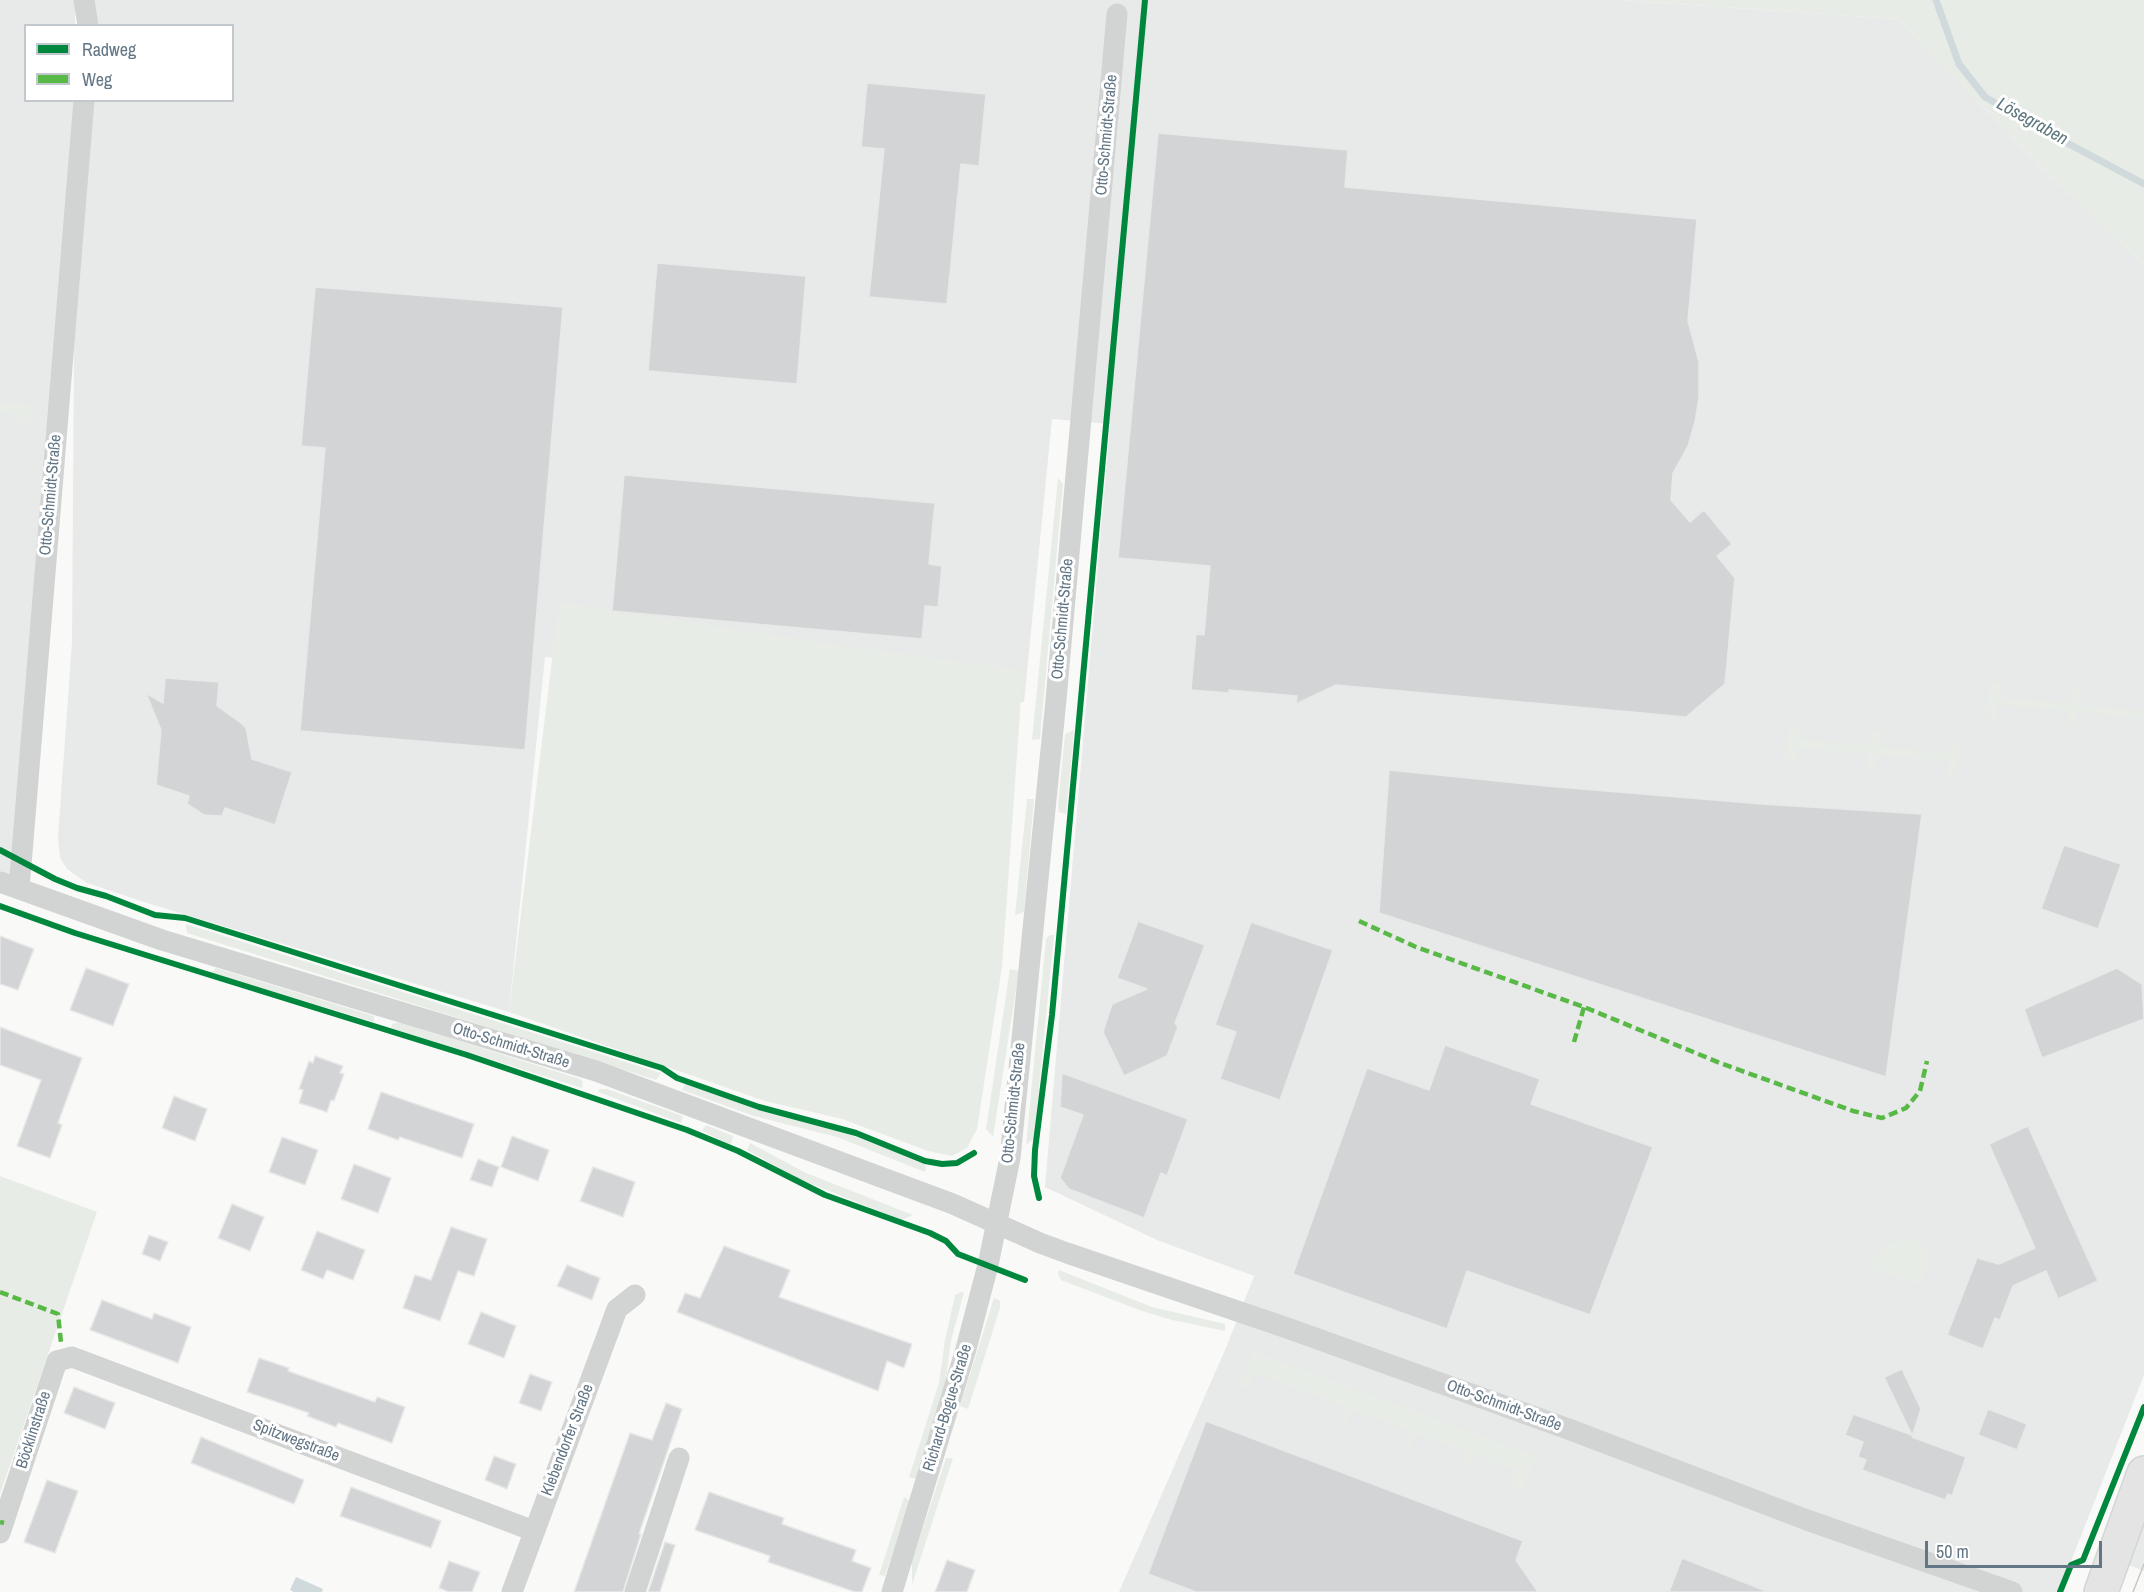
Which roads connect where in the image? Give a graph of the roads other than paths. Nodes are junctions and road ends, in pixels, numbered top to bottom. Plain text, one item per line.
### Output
1 (84, 0) edge
2 (1117, 14) dead end
3 (88, 24) edge
4 (84, 102) edge
5 (10, 886) edge
6 (996, 1222) junction
7 (635, 1295) dead end
8 (57, 1361) joint
9 (679, 1458) dead end
10 (2144, 1473) edge
11 (534, 1531) junction
12 (0, 1533) edge
13 (512, 1592) edge
14 (635, 1592) edge
15 (892, 1592) edge
16 (2012, 1592) edge
17 (2101, 1592) edge

1 - 3 street
2 - 6 street, Otto-Schmidt-Straße
4 - 5 street, Otto-Schmidt-Straße
5 - 6 street, Otto-Schmidt-Straße
6 - 15 street, Richard-Bogue-Straße
6 - 16 street, Otto-Schmidt-Straße
7 - 11 street, Klebendorfer Straße
8 - 11 street, Spitzwegstraße
8 - 12 street, Böcklinstraße
9 - 14 street
10 - 17 main road
11 - 13 street, Klebendorfer Straße

